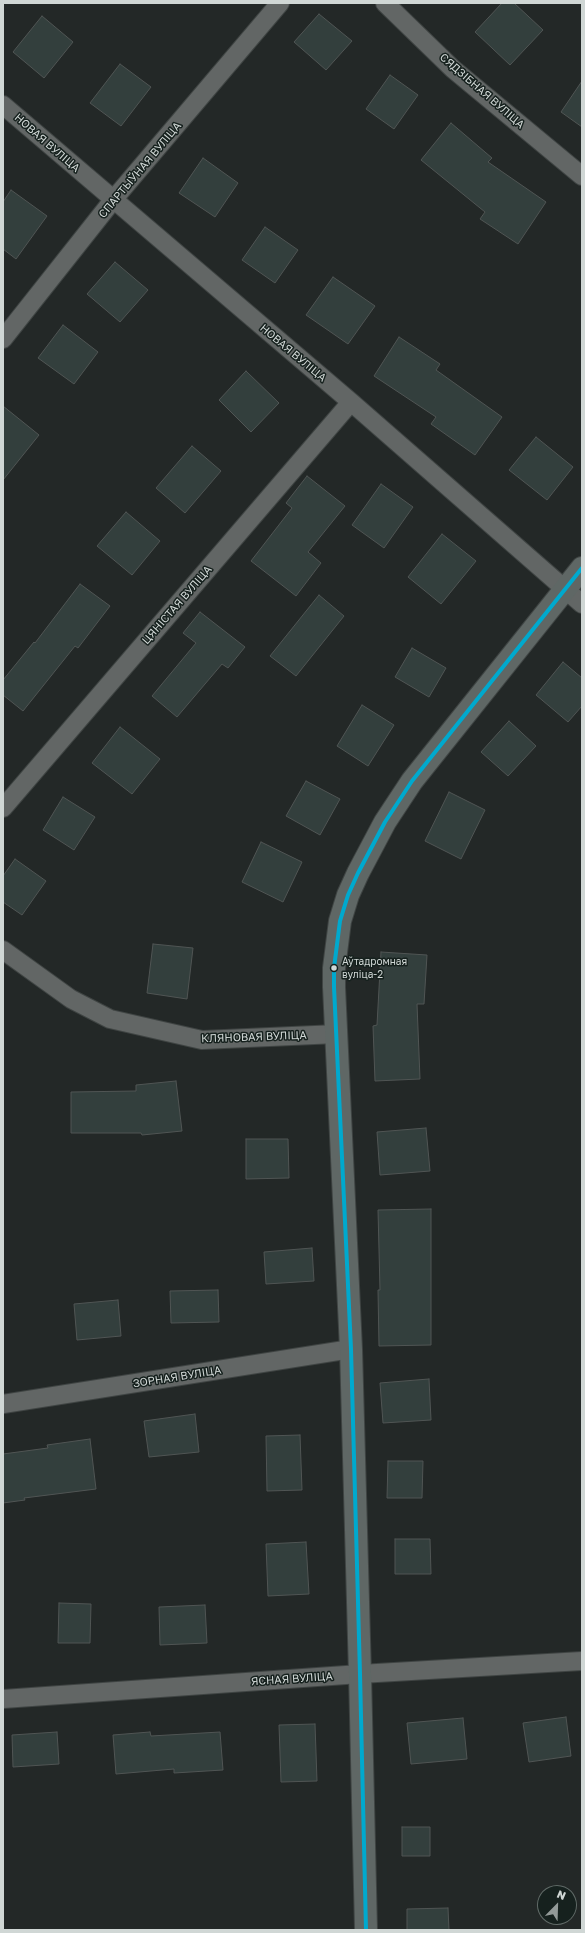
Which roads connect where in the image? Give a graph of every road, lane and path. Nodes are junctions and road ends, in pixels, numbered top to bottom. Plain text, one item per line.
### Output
1 (280, 3) edge
2 (385, 3) edge
3 (3, 105) edge
4 (582, 176) edge
5 (113, 200) junction
6 (3, 339) edge
7 (351, 402) junction
8 (582, 568) edge
9 (565, 589) junction
10 (582, 604) edge
11 (3, 808) edge
12 (3, 950) edge
13 (337, 1034) junction
14 (350, 1350) junction
15 (3, 1404) edge
16 (582, 1661) edge
17 (360, 1674) junction
18 (3, 1699) edge
19 (366, 1930) edge

1 - 5 street, СПАРТЫЎНАЯ ВУЛІЦА
2 - 4 street, СЯДЗІБНАЯ ВУЛІЦА
3 - 5 street, НОВАЯ ВУЛІЦА
5 - 6 street, СПАРТЫЎНАЯ ВУЛІЦА
5 - 7 street, НОВАЯ ВУЛІЦА
7 - 9 street, НОВАЯ ВУЛІЦА
7 - 11 street, ЦЯНІСТАЯ ВУЛІЦА
8 - 9 street
9 - 10 street, НОВАЯ ВУЛІЦА
9 - 13 street
12 - 13 street, КЛЯНОВАЯ ВУЛІЦА
13 - 14 street
14 - 15 street, ЗОРНАЯ ВУЛІЦА
14 - 17 street
16 - 17 street, ЯСНАЯ ВУЛІЦА
17 - 18 street, ЯСНАЯ ВУЛІЦА
17 - 19 street

